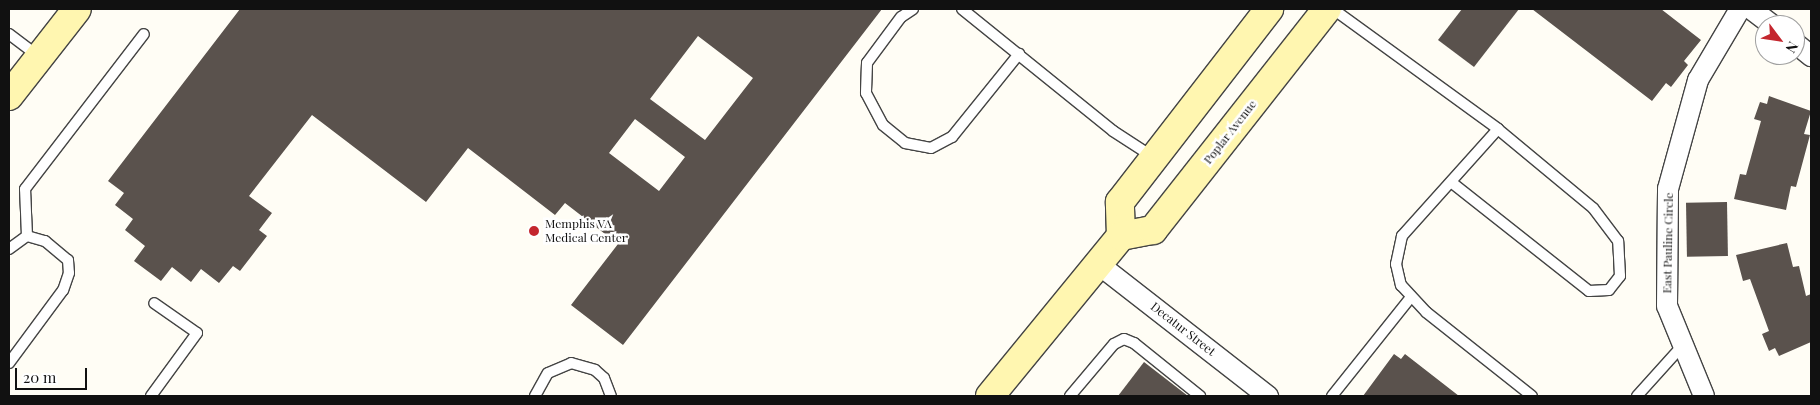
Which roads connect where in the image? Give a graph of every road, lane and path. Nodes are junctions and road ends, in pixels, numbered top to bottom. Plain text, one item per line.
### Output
1 (75, 9) edge
2 (913, 9) edge
3 (962, 9) edge
4 (1269, 9) edge
5 (1326, 9) edge
6 (1333, 9) edge
7 (1740, 9) edge
8 (9, 34) edge
9 (144, 34) dead end
10 (1020, 54) junction
11 (39, 58) junction
12 (9, 96) edge
13 (1498, 130) junction
14 (1154, 158) junction
15 (1451, 182) junction
16 (27, 236) junction
17 (1121, 236) junction
18 (9, 249) edge
19 (1097, 263) junction
20 (1411, 297) junction
21 (154, 303) dead end
22 (1683, 345) junction
23 (9, 363) edge
24 (151, 396) edge
25 (535, 396) edge
26 (611, 396) edge
27 (990, 396) edge
28 (1070, 396) edge
29 (1200, 396) edge
30 (1268, 396) edge
31 (1332, 396) edge
32 (1532, 396) edge
33 (1637, 396) edge
34 (1704, 396) edge

1 - 11 main road
2 - 10 lane
3 - 10 lane
4 - 14 main road
5 - 17 main road, Poplar Avenue
6 - 13 lane
7 - 22 street, East Pauline Circle
8 - 11 lane
9 - 16 lane
10 - 14 lane
11 - 12 main road
13 - 15 lane
13 - 15 lane
14 - 17 main road
15 - 20 lane
16 - 18 lane
16 - 23 lane
17 - 19 main road
19 - 27 main road
19 - 30 street, Decatur Street
20 - 31 lane
20 - 32 lane
21 - 24 lane
22 - 33 lane
22 - 34 street, East Pauline Circle
25 - 26 lane
28 - 29 lane

